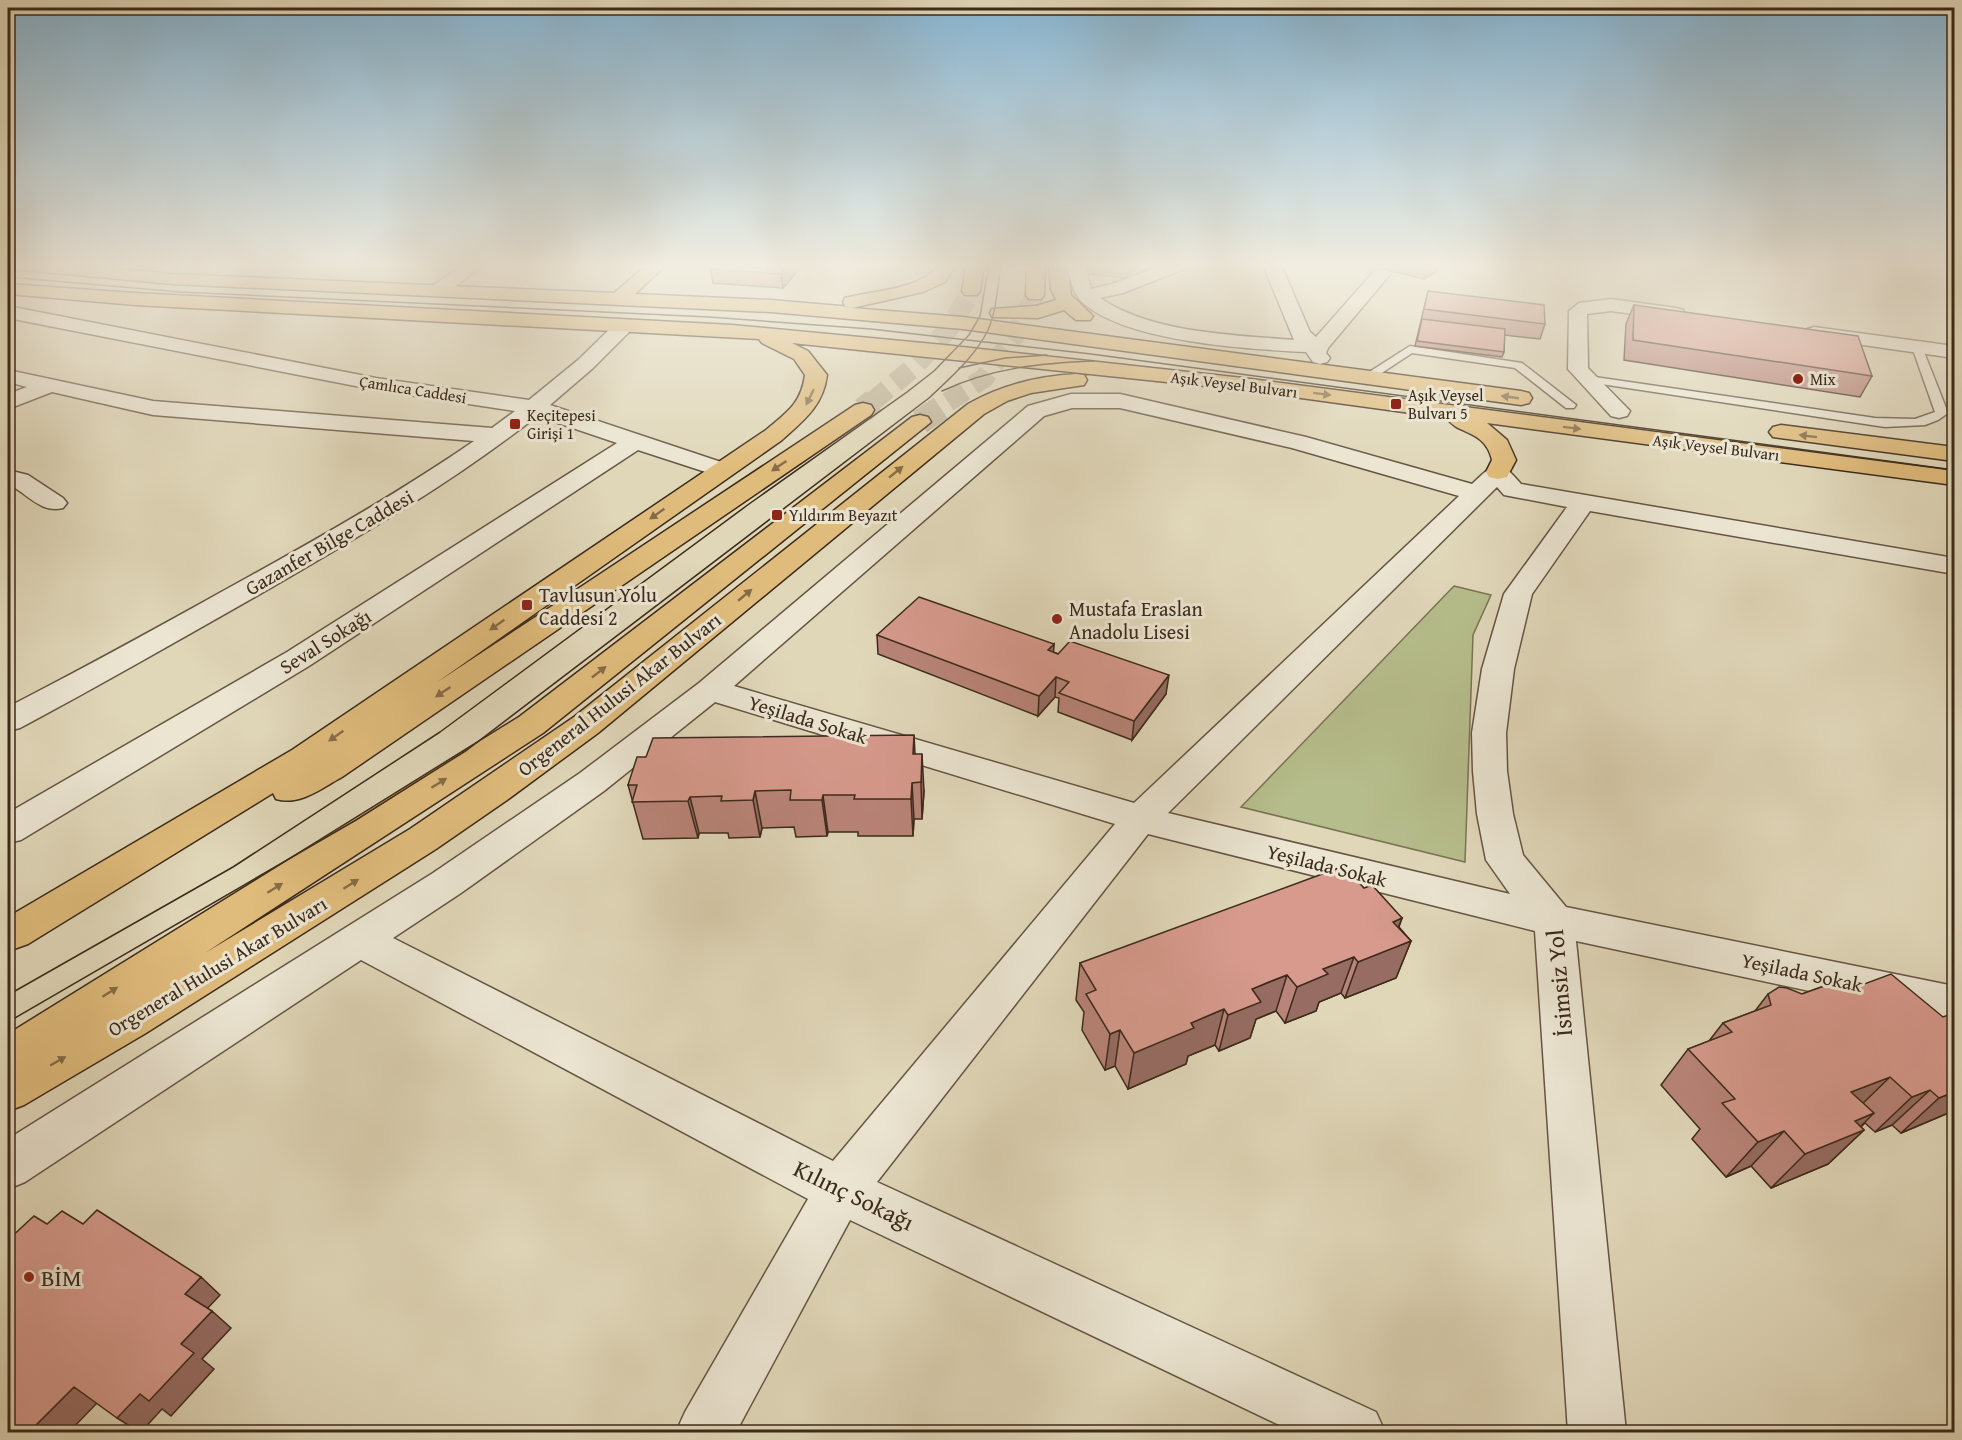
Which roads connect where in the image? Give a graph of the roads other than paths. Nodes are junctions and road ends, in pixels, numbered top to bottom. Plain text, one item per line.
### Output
1 (111, 332) edge
2 (618, 332) edge
3 (737, 332) edge
4 (745, 332) edge
5 (1035, 332) edge
6 (1120, 332) edge
7 (1185, 332) edge
8 (1300, 332) edge
9 (1331, 332) edge
10 (1578, 332) edge
11 (1807, 332) edge
12 (1318, 347) junction
13 (1917, 347) junction
14 (1159, 348) junction
15 (1954, 352) edge
16 (1336, 374) junction
17 (8, 375) edge
18 (1367, 378) junction
19 (1587, 379) junction
20 (1243, 384) junction
21 (51, 385) junction
22 (8, 402) edge
23 (1570, 405) junction
24 (536, 408) junction
25 (862, 410) tunnel mouth
26 (1430, 410) junction
27 (1642, 414) dead end
28 (920, 422) tunnel mouth
29 (1617, 423) junction
30 (1764, 430) dead end
31 (500, 436) junction
32 (636, 441) junction
33 (1866, 443) junction
34 (1954, 448) edge
35 (1954, 454) edge
36 (721, 470) junction
37 (8, 477) edge
38 (1954, 478) edge
39 (1496, 485) junction
40 (1954, 492) edge
41 (1584, 502) junction
42 (54, 503) dead end
43 (1954, 566) edge
44 (8, 690) edge
45 (710, 690) junction
46 (21, 713) edge
47 (1153, 822) junction
48 (8, 830) edge
49 (1554, 920) junction
50 (11, 935) edge
51 (360, 940) junction
52 (1954, 1004) edge
53 (8, 1057) edge
54 (8, 1090) edge
55 (8, 1166) edge
56 (840, 1190) junction
57 (705, 1432) edge
58 (1356, 1432) edge
59 (1597, 1432) edge

1 - 24 street, Çamlıca Caddesi
2 - 24 street, Gazanfer Bilge Caddesi
3 -> 36 main road
4 - 20 main road, Aşık Veysel Bulvarı
5 - 14 main road, Aşık Veysel Bulvarı
6 - 14 main road
7 - 12 street
8 - 12 street
9 - 12 street
10 - 19 street
11 - 13 street
12 - 16 street
13 - 15 street
13 - 19 lane
14 - 16 main road, Aşık Veysel Bulvarı
16 - 18 main road, Aşık Veysel Bulvarı
17 - 21 street
23 -> 18 main road, Aşık Veysel Bulvarı
18 - 23 lane
19 - 29 street
20 -> 26 main road, Aşık Veysel Bulvarı
54 -> 20 main road, Orgeneral Hulusi Akar Bulvarı
21 - 22 street
21 - 31 street
23 - 29 main road, Aşık Veysel Bulvarı
24 - 31 street, Gazanfer Bilge Caddesi
24 - 32 street, Çamlıca Caddesi
25 -> 50 main road
26 -> 29 main road, Aşık Veysel Bulvarı
26 - 39 main road
27 - 29 main road, Aşık Veysel Bulvarı
53 -> 28 main road, Orgeneral Hulusi Akar Bulvarı
29 - 38 main road, Aşık Veysel Bulvarı
29 - 40 main road
33 -> 30 main road, Aşık Veysel Bulvarı
31 - 46 street, Gazanfer Bilge Caddesi
32 - 36 street, Çamlıca Caddesi
32 - 48 street, Seval Sokağı
33 - 34 main road
33 - 35 main road, Aşık Veysel Bulvarı
36 -> 50 main road
37 - 42 street
39 - 41 street
39 - 45 street
39 - 47 street
41 - 43 street
41 - 49 street, İsimsiz Yol
44 - 46 street
45 - 47 street, Yeşilada Sokak
45 - 51 street
47 - 49 street, Yeşilada Sokak
47 - 56 street
49 - 52 street, Yeşilada Sokak
49 - 59 street, İsimsiz Yol
51 - 55 street
51 - 56 street, Kılınç Sokağı
56 - 57 street
56 - 58 street, Kılınç Sokağı

